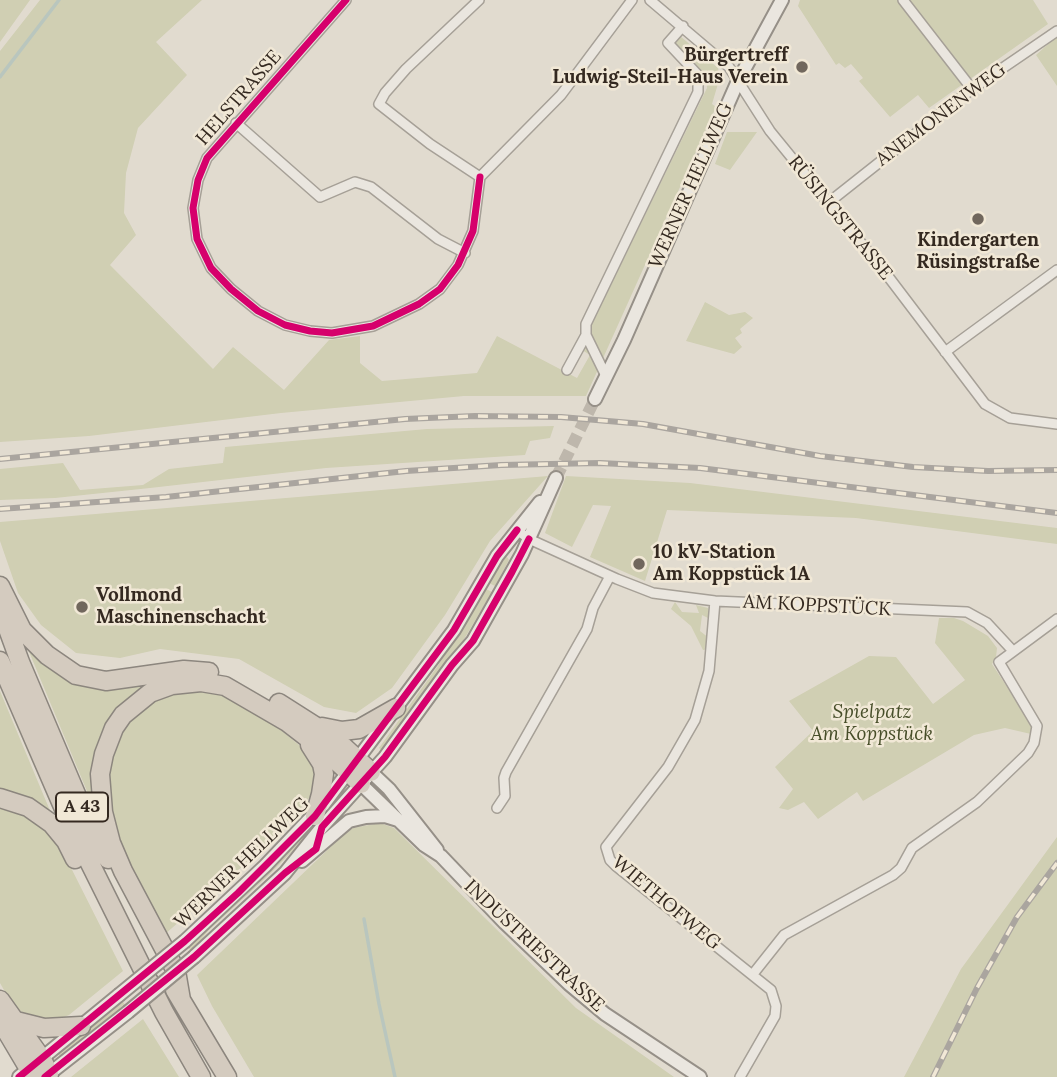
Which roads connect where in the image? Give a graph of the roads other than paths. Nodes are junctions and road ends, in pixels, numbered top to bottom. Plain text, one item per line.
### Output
1 (346, 0) edge
2 (479, 0) edge
3 (632, 0) edge
4 (650, 0) edge
5 (782, 0) edge
6 (903, 0) edge
7 (683, 26) junction
8 (1057, 31) edge
9 (738, 81) junction
10 (972, 89) junction
11 (236, 123) junction
12 (480, 177) junction
13 (828, 203) junction
14 (465, 253) junction
15 (1057, 270) edge
16 (586, 335) junction
17 (944, 352) junction
18 (567, 370) dead end
19 (606, 376) junction
20 (595, 399) tunnel mouth
21 (1057, 424) edge
22 (517, 530) junction
23 (529, 539) junction
24 (610, 576) junction
25 (0, 586) edge
26 (715, 601) junction
27 (0, 607) edge
28 (1057, 619) edge
29 (1013, 651) junction
30 (0, 661) edge
31 (396, 708) junction
32 (308, 729) junction
33 (359, 771) junction
34 (0, 798) edge
35 (497, 808) dead end
36 (314, 816) junction
37 (398, 820) junction
38 (441, 856) junction
39 (285, 873) junction
40 (120, 925) junction
41 (753, 974) junction
42 (0, 1000) edge
43 (181, 1000) junction
44 (8, 1020) edge
45 (81, 1026) junction
46 (37, 1071) edge
47 (201, 1077) edge
48 (227, 1077) edge
49 (700, 1077) edge
50 (740, 1077) edge

1 - 11 street, HELSTRASSE
2 - 12 street
3 - 12 street
4 - 7 street, RÜSINGSTRASSE
5 - 9 main road, WERNER HELLWEG
6 - 10 street
7 - 9 street, RÜSINGSTRASSE
7 - 16 street, WERNER HELLWEG
8 - 10 street, ANEMONENWEG
9 - 13 street, RÜSINGSTRASSE
9 - 19 main road, WERNER HELLWEG
10 - 13 street, ANEMONENWEG
11 - 14 street, HELSTRASSE
11 - 14 street, HELSTRASSE
12 - 14 street, HELSTRASSE
13 - 17 street, RÜSINGSTRASSE
15 - 17 street
16 - 18 street, WERNER HELLWEG
16 - 19 street
17 - 21 street, RÜSINGSTRASSE
19 - 20 main road, WERNER HELLWEG
22 - 23 street
22 - 23 main road, WERNER HELLWEG
22 - 31 main road, WERNER HELLWEG
23 - 24 street, AM KOPPSTÜCK
23 - 33 main road, WERNER HELLWEG
24 - 26 street, AM KOPPSTÜCK
24 - 35 street
25 - 32 highway
26 - 29 street, AM KOPPSTÜCK
26 - 41 street, WIETHOFWEG
27 - 43 highway, A 43
28 - 29 street
29 - 41 street
30 - 40 highway, A 43
31 - 32 highway
31 - 33 main road, WERNER HELLWEG
32 - 33 highway
32 - 36 highway
32 - 43 highway
33 - 36 main road, WERNER HELLWEG
33 - 37 main road, INDUSTRIESTRASSE
33 - 38 main road, INDUSTRIESTRASSE
33 - 39 main road, WERNER HELLWEG
34 - 40 highway
36 - 45 main road, WERNER HELLWEG, bridge
37 - 38 main road, INDUSTRIESTRASSE
37 - 39 main road, WERNER HELLWEG
38 - 49 main road, INDUSTRIESTRASSE
39 - 46 main road, WERNER HELLWEG, bridge
40 - 47 highway, A 43
41 - 50 street, WIETHOFWEG
42 - 44 highway
43 - 48 highway, A 43
44 - 45 highway
44 - 46 highway
45 - 46 main road, WERNER HELLWEG

